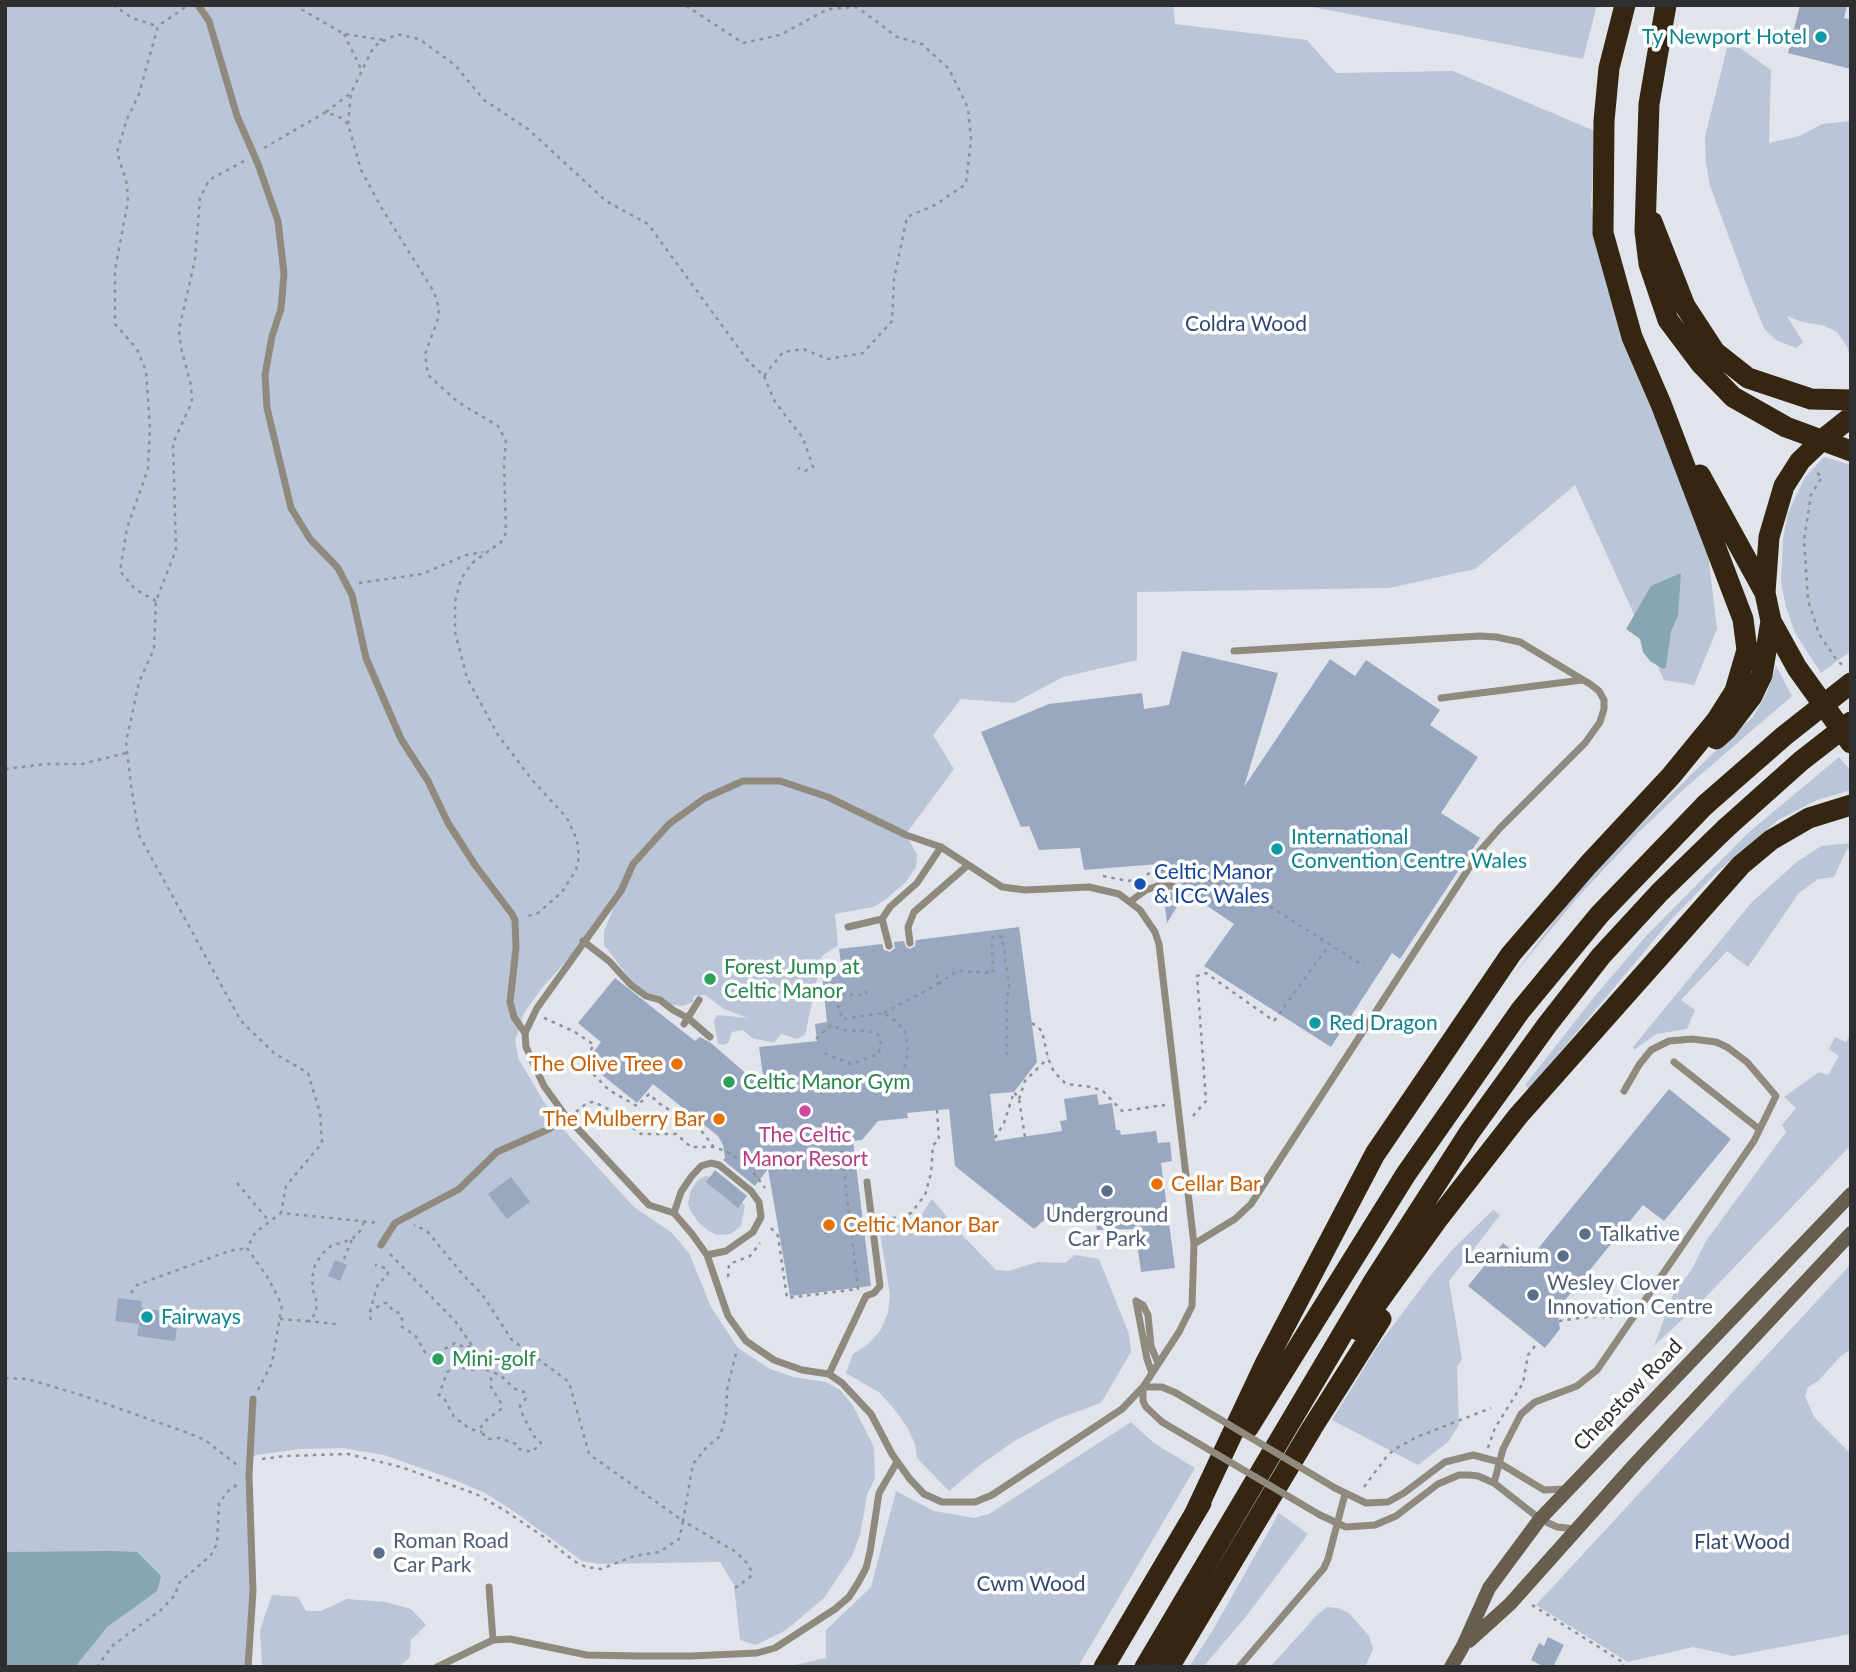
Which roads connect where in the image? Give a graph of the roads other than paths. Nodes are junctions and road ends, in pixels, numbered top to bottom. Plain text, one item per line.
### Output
1 (198, 5) edge
2 (1625, 5) edge
3 (1666, 5) edge
4 (1646, 206) junction
5 (1851, 400) edge
6 (1661, 404) junction
7 (1851, 417) edge
8 (1822, 440) junction
9 (1851, 452) edge
10 (1765, 593) junction
11 (1770, 621) junction
12 (1234, 651) dead end
13 (1583, 680) junction
14 (1851, 683) edge
15 (1441, 698) dead end
16 (1851, 722) edge
17 (1851, 743) edge
18 (1671, 776) junction
19 (1851, 805) edge
20 (941, 847) junction
21 (968, 864) junction
22 (1182, 891) dead end
23 (1130, 901) junction
24 (883, 919) junction
25 (848, 927) dead end
26 (583, 941) junction
27 (910, 943) dead end
28 (889, 946) dead end
29 (699, 1000) dead end
30 (1608, 1014) junction
31 (686, 1021) junction
32 (525, 1033) junction
33 (710, 1037) dead end
34 (1674, 1062) dead end
35 (1624, 1091) dead end
36 (567, 1117) junction
37 (1759, 1129) junction
38 (867, 1182) dead end
39 (1851, 1194) edge
40 (674, 1213) junction
41 (1851, 1233) edge
42 (1194, 1244) junction
43 (381, 1245) road end
44 (707, 1255) junction
45 (1158, 1363) junction
46 (1152, 1373) junction
47 (829, 1374) junction
48 (1143, 1387) junction
49 (253, 1399) road end
50 (1286, 1426) junction
51 (897, 1462) junction
52 (1499, 1462) junction
53 (1494, 1483) junction
54 (1567, 1489) junction
55 (1345, 1494) junction
56 (1195, 1513) junction
57 (1540, 1519) junction
58 (1336, 1524) junction
59 (1577, 1528) junction
60 (489, 1587) dead end
61 (493, 1640) junction
62 (1463, 1646) junction
63 (248, 1667) edge
64 (437, 1667) edge
65 (1104, 1667) edge
66 (1145, 1667) edge
67 (1169, 1667) edge
68 (1239, 1667) edge
69 (1451, 1667) edge

1 - 32 lane
2 - 6 highway
3 - 4 highway
4 - 5 highway
4 - 8 highway
6 - 10 highway
6 - 18 highway
7 - 8 highway
8 - 9 highway
8 - 10 highway
10 - 11 highway
11 - 17 highway
11 - 18 highway
12 - 13 lane
13 - 15 lane
13 - 42 lane
14 - 56 highway, bridge
16 - 50 highway, bridge
18 - 56 highway
19 - 30 highway
20 - 21 lane
20 - 24 lane
20 - 26 lane
21 - 23 lane
21 - 27 lane
22 - 23 lane
23 - 42 lane
24 - 25 lane
24 - 28 lane
26 - 31 lane
26 - 32 lane
29 - 31 lane
30 - 50 highway
30 - 67 highway
31 - 33 lane
32 - 36 lane
34 - 37 lane
35 - 37 lane
36 - 40 lane
36 - 43 lane
37 - 52 lane
38 - 47 lane
39 - 54 main road, Chepstow Road
40 - 44 lane
40 - 44 lane
41 - 59 main road, Chepstow Road
42 - 45 lane
44 - 47 lane
45 - 46 lane
45 - 46 lane
46 - 48 lane
47 - 51 lane
48 - 51 lane
48 - 55 lane, bridge
48 - 58 lane, bridge
49 - 63 lane
50 - 66 highway
51 - 61 lane
52 - 53 lane
52 - 54 lane
52 - 55 lane
53 - 57 lane
53 - 58 lane
54 - 57 main road, Chepstow Road
55 - 58 lane
56 - 65 highway
57 - 59 lane
57 - 62 main road, Chepstow Road
58 - 68 lane
59 - 62 main road, Chepstow Road
60 - 61 lane
61 - 64 lane
62 - 69 main road, Chepstow Road

